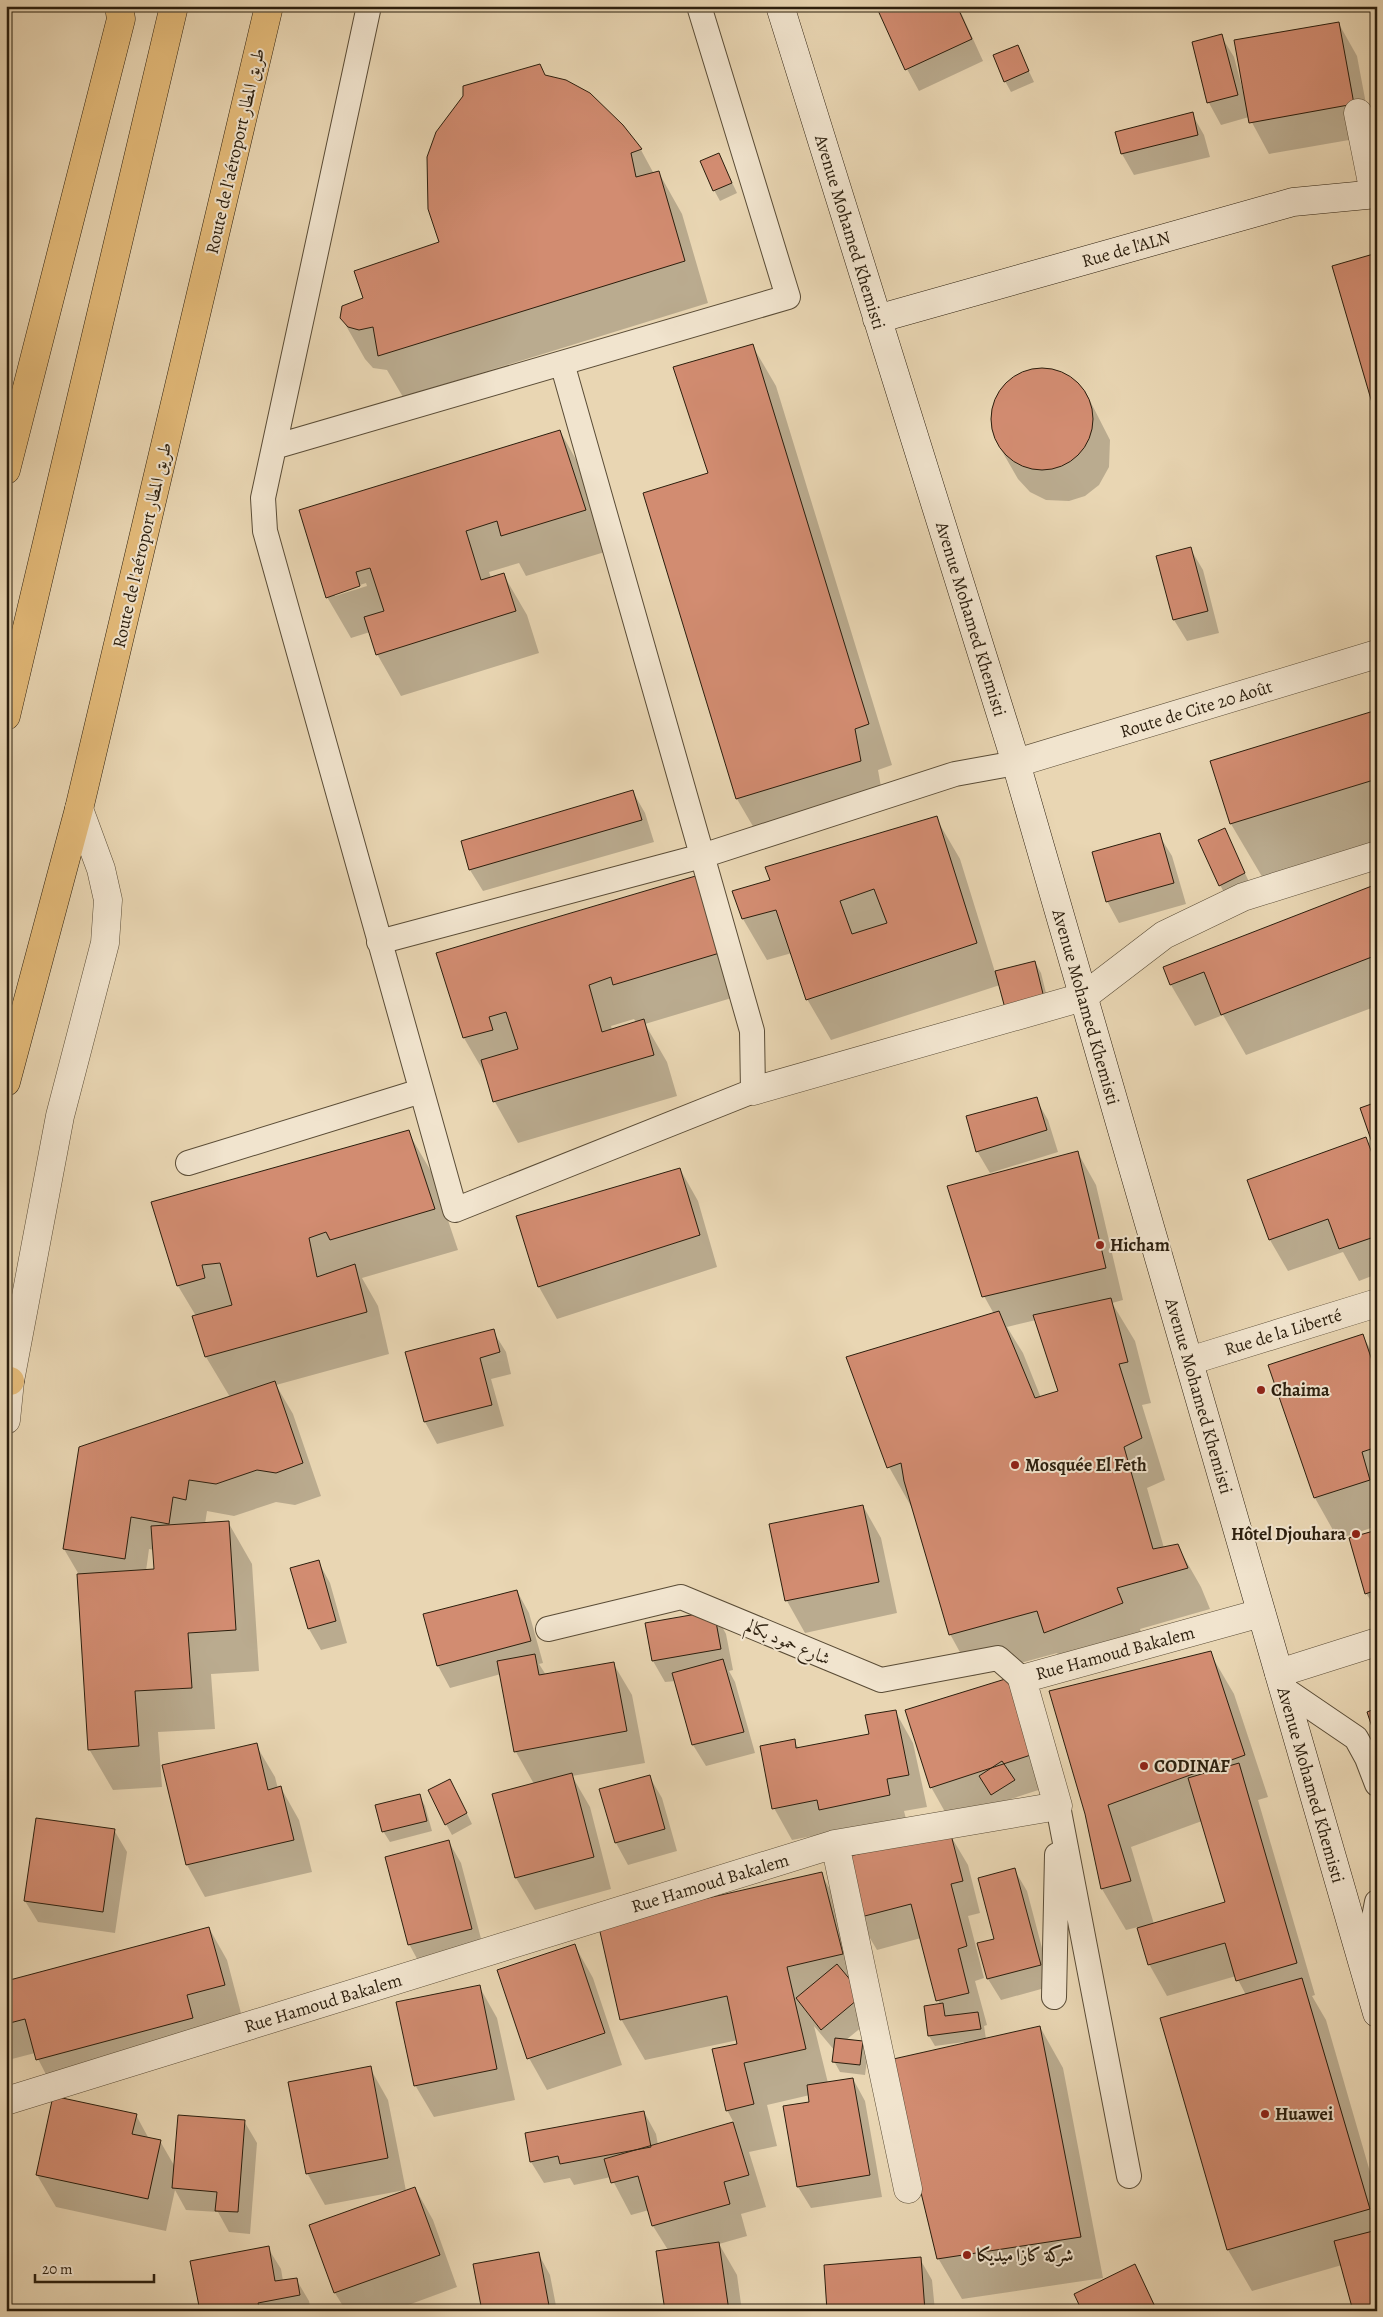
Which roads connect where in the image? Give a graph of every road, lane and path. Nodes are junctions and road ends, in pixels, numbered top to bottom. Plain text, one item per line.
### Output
1 (174, 6) edge
2 (269, 6) edge
3 (369, 6) edge
4 (698, 6) edge
5 (780, 6) edge
6 (122, 11) edge
7 (1358, 112) dead end
8 (1375, 194) edge
9 (877, 319) junction
10 (562, 363) junction
11 (274, 447) junction
12 (6, 470) edge
13 (1377, 654) edge
14 (6, 716) edge
15 (1016, 763) junction
16 (78, 809) junction
17 (1377, 855) edge
18 (702, 856) junction
19 (379, 942) junction
20 (1083, 997) junction
21 (6, 1082) edge
22 (422, 1091) junction
23 (753, 1092) junction
24 (188, 1163) dead end
25 (1377, 1303) edge
26 (1189, 1362) junction
27 (8, 1381) edge
28 (6, 1420) edge
29 (1261, 1613) junction
30 (548, 1629) dead end
31 (1377, 1642) edge
32 (1022, 1679) junction
33 (1281, 1681) junction
34 (1377, 1784) edge
35 (1058, 1806) junction
36 (834, 1844) junction
37 (1377, 1902) edge
38 (1364, 1969) junction
39 (1054, 1997) dead end
40 (1377, 2012) edge
41 (6, 2101) edge
42 (1129, 2176) dead end
43 (908, 2189) dead end

1 - 14 highway
2 - 16 highway, Route de l'aéroport طريق المطار
3 - 11 lane
4 - 10 lane
5 - 9 street, Avenue Mohamed Khemisti
6 - 12 highway
7 - 8 street
8 - 9 street, Rue de l'ALN
9 - 15 street, Avenue Mohamed Khemisti
10 - 11 lane
10 - 18 lane
11 - 19 lane
13 - 15 street, Route de Cite 20 Août
15 - 18 lane
15 - 20 street, Avenue Mohamed Khemisti
16 - 21 highway, Route de l'aéroport طريق المطار
16 - 27 street
17 - 20 street
18 - 19 lane
18 - 23 lane
19 - 22 lane
20 - 23 street
20 - 26 street, Avenue Mohamed Khemisti
22 - 23 lane
22 - 24 lane
25 - 26 street, Rue de la Liberté
26 - 29 street, Avenue Mohamed Khemisti
27 - 28 street
29 - 32 street, Rue Hamoud Bakalem
29 - 33 street, Avenue Mohamed Khemisti
30 - 32 lane, شارع حمود بكالم
31 - 33 street
32 - 35 street, Rue Hamoud Bakalem
33 - 34 lane
33 - 38 street, Avenue Mohamed Khemisti
35 - 36 street, Rue Hamoud Bakalem
35 - 39 lane
35 - 42 lane
36 - 41 street, Rue Hamoud Bakalem
36 - 43 street
37 - 38 lane
38 - 40 street, Avenue Mohamed Khemisti

